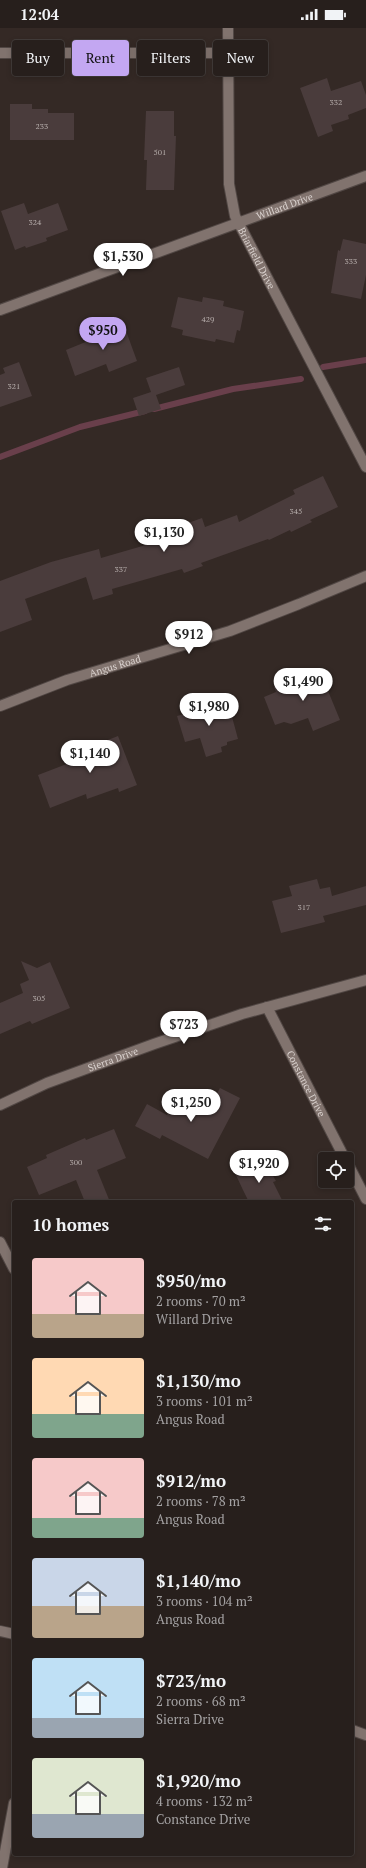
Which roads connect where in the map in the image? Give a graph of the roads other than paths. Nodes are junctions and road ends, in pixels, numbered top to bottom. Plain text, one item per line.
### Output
1 (228, 28) edge
2 (228, 40) edge
3 (0, 53) edge
4 (213, 53) edge
5 (228, 76) edge
6 (366, 176) edge
7 (239, 222) junction
8 (0, 310) edge
9 (366, 467) edge
10 (366, 576) edge
11 (0, 706) edge
12 (366, 980) edge
13 (267, 1007) junction
14 (0, 1104) edge
15 (342, 1152) edge
16 (354, 1176) edge
17 (366, 1199) edge
18 (0, 1242) edge
19 (12, 1265) edge
20 (0, 1631) edge
21 (12, 1634) edge
22 (354, 1731) edge
23 (366, 1735) edge
24 (12, 1814) edge
25 (2, 1868) edge

1 - 2 street, Briarfield Drive
3 - 4 street
5 - 7 street, Briarfield Drive
6 - 7 street, Willard Drive
7 - 8 street, Willard Drive
7 - 9 street, Briarfield Drive
10 - 11 street, Angus Road
12 - 13 street, Sierra Drive
13 - 14 street, Sierra Drive
13 - 15 street, Constance Drive
16 - 17 street
18 - 19 street
20 - 21 street
22 - 23 street
24 - 25 street

